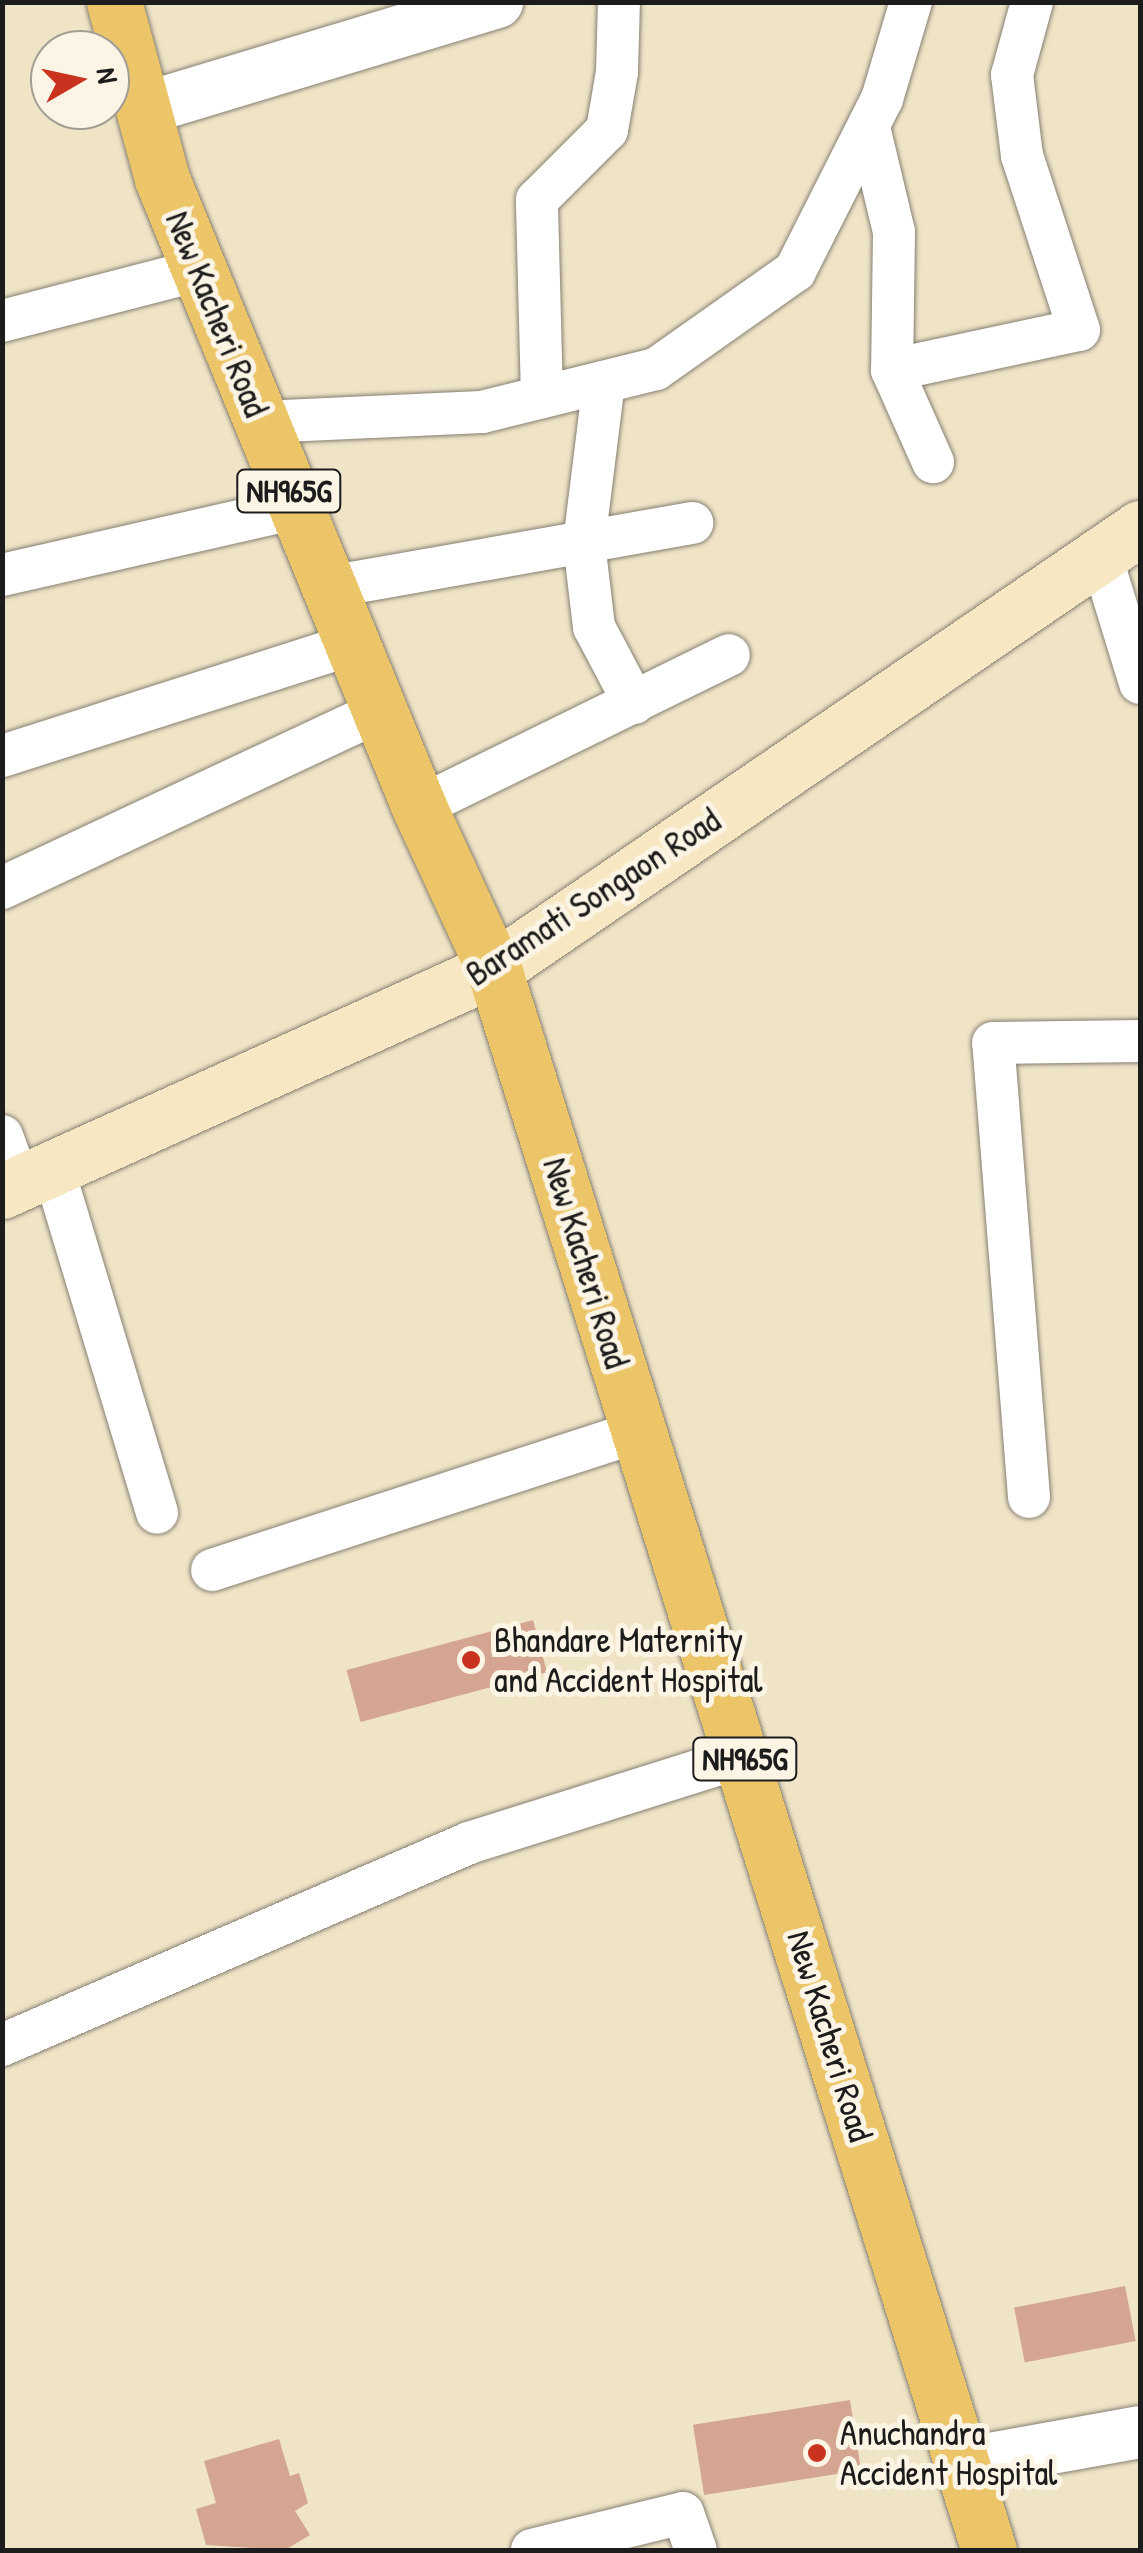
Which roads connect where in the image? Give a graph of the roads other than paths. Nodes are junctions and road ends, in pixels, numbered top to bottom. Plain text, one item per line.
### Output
1 (114, 2) edge
2 (497, 2) edge
3 (619, 2) edge
4 (911, 2) edge
5 (1032, 2) edge
6 (143, 108) junction
7 (869, 128) junction
8 (199, 270) junction
9 (2, 322) edge
10 (892, 370) junction
11 (604, 382) junction
12 (542, 397) junction
13 (261, 422) junction
14 (933, 462) dead end
15 (296, 508) junction
16 (692, 523) dead end
17 (1120, 540) edge
18 (584, 543) junction
19 (2, 575) edge
20 (328, 587) junction
21 (352, 644) junction
22 (729, 655) dead end
23 (1140, 683) edge
24 (634, 703) junction
25 (380, 711) junction
26 (2, 756) edge
27 (419, 807) junction
28 (2, 888) edge
29 (494, 969) junction
30 (1140, 1041) edge
31 (19, 1169) edge
32 (639, 1430) junction
33 (1028, 1496) dead end
34 (157, 1513) dead end
35 (212, 1570) dead end
36 (745, 1756) junction
37 (2, 2045) edge
38 (1140, 2432) edge
39 (962, 2464) junction
40 (532, 2550) edge
41 (696, 2550) edge
42 (989, 2550) edge

1 - 6 main road, New Kacheri Road / NH965G
2 - 6 street
3 - 12 street
4 - 7 street
5 - 10 street
6 - 8 main road, New Kacheri Road / NH965G
7 - 10 street
7 - 11 street
8 - 9 street
8 - 13 main road, New Kacheri Road / NH965G
10 - 14 street
11 - 12 street
11 - 18 street
12 - 13 street
13 - 15 main road, New Kacheri Road / NH965G
15 - 19 street
15 - 20 main road, New Kacheri Road / NH965G
16 - 18 street
17 - 23 street
17 - 29 main road, Baramati Songaon Road
18 - 20 street
18 - 24 street
20 - 21 main road, New Kacheri Road / NH965G
21 - 25 main road, New Kacheri Road / NH965G
21 - 26 street
22 - 24 street
24 - 27 street
25 - 27 main road, New Kacheri Road / NH965G
25 - 28 street
27 - 29 main road, New Kacheri Road / NH965G
29 - 31 main road, Baramati Songaon Road
29 - 32 main road, New Kacheri Road / NH965G
30 - 33 street
31 - 34 street
32 - 35 street
32 - 36 main road, New Kacheri Road / NH965G
36 - 37 street
36 - 39 main road, New Kacheri Road / NH965G
38 - 39 street
39 - 42 main road, New Kacheri Road / NH965G
40 - 41 street

